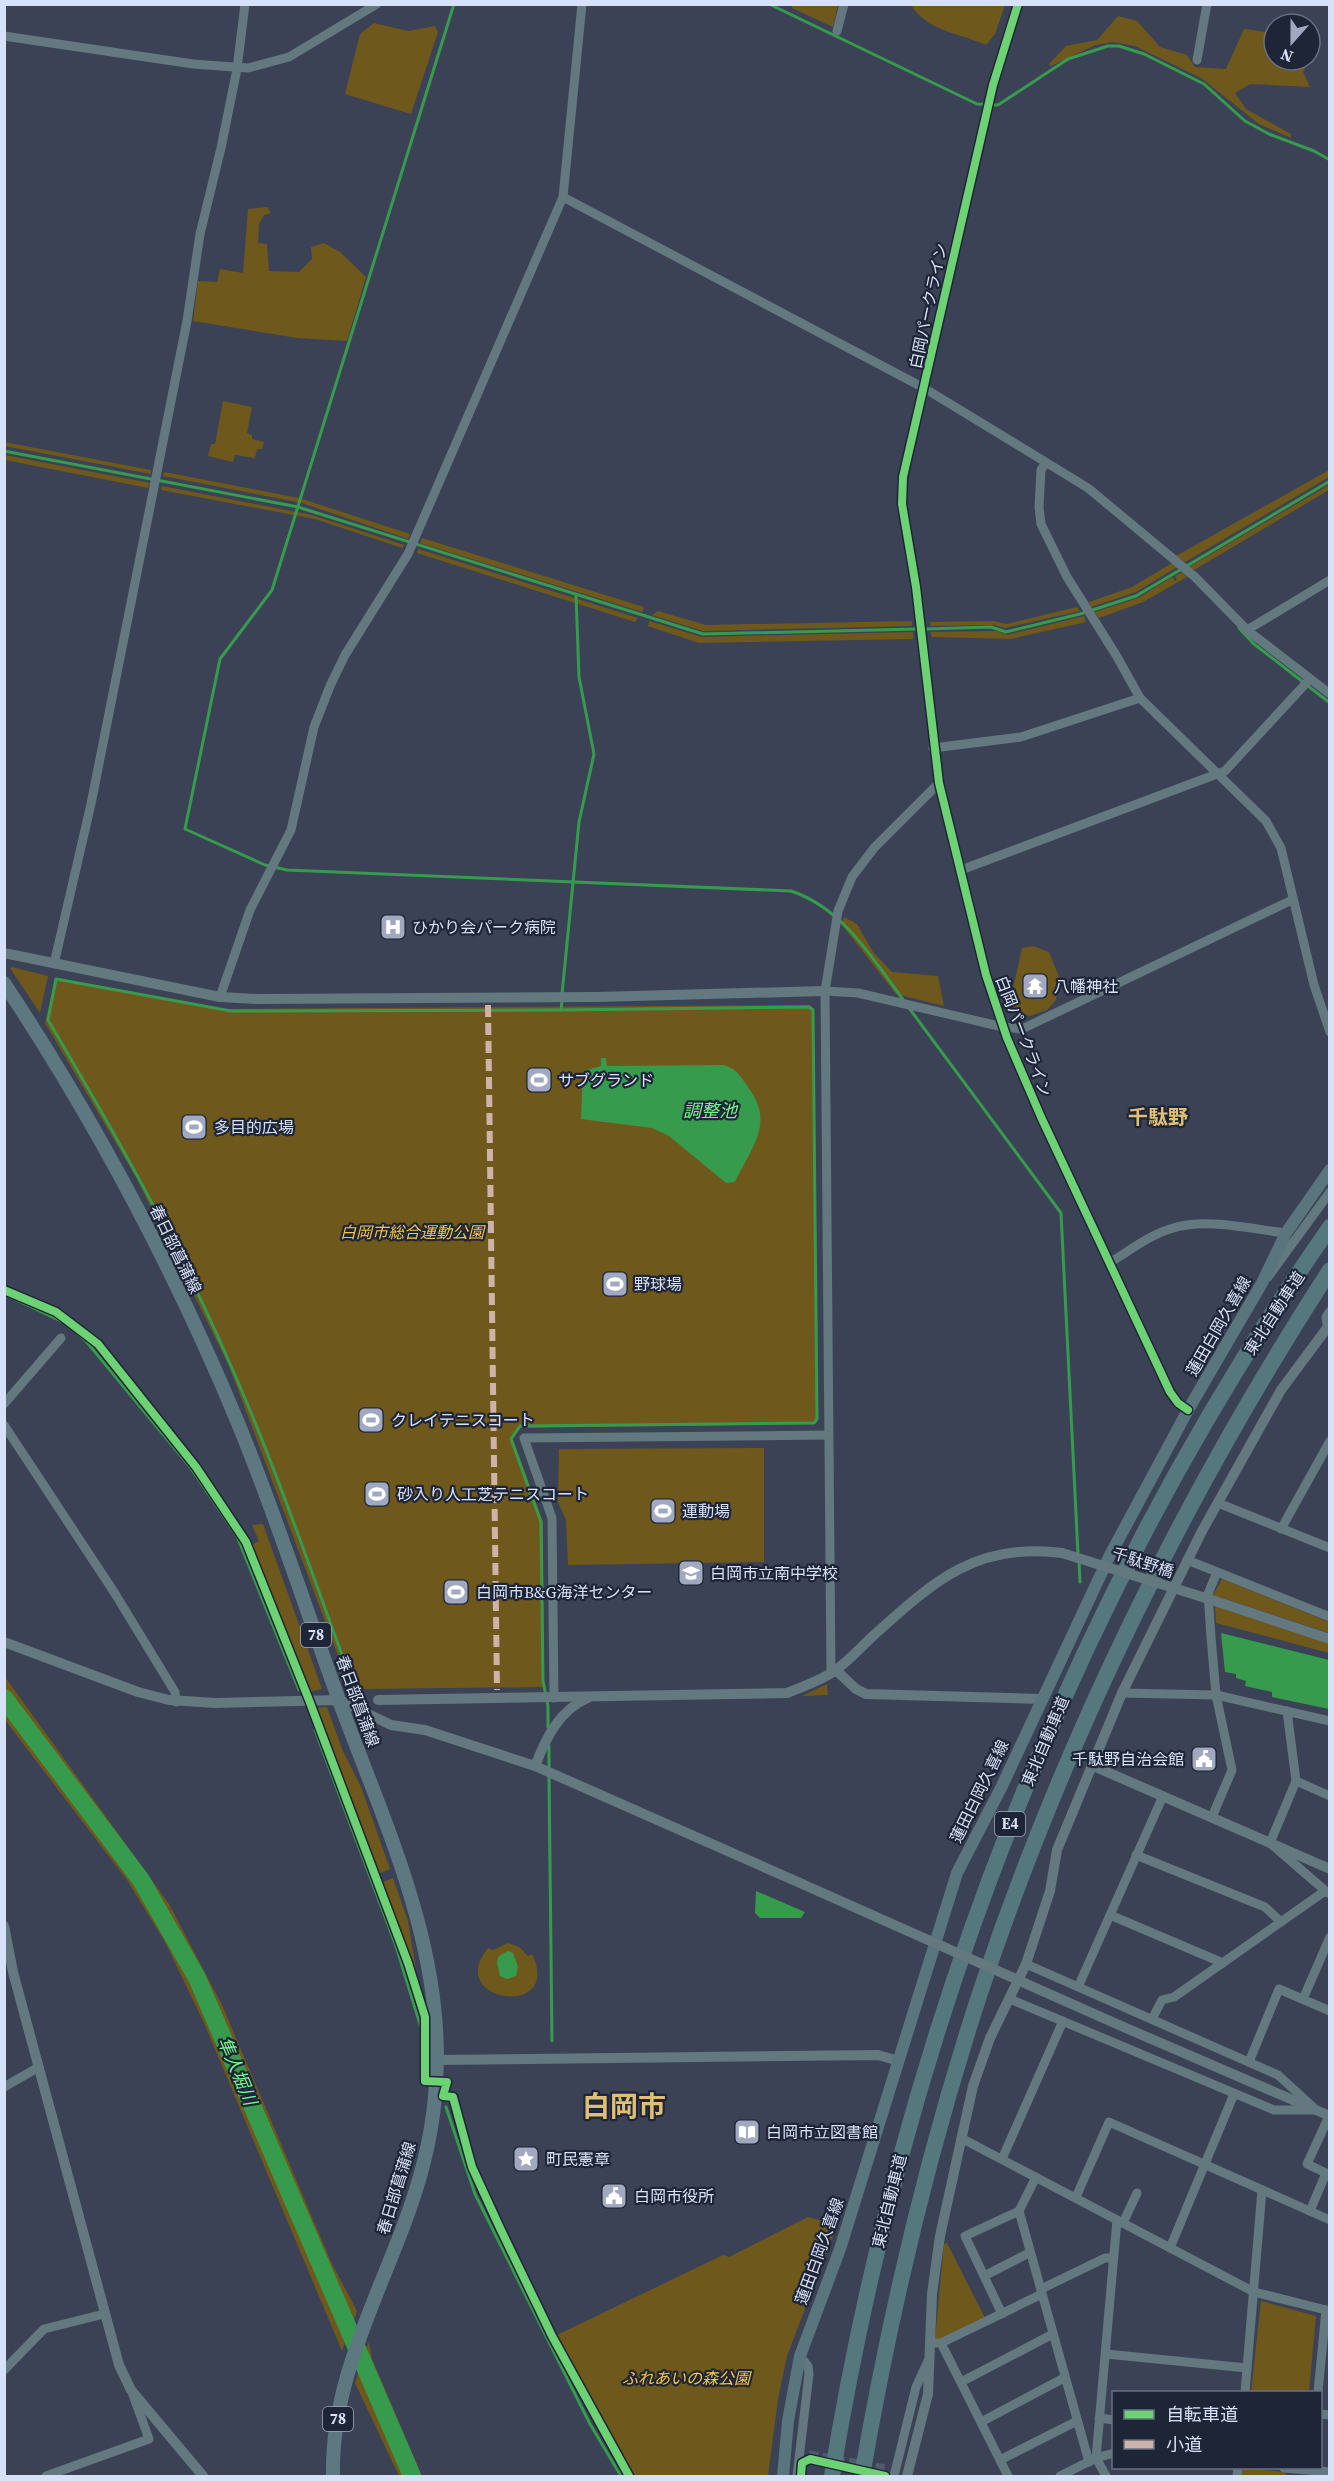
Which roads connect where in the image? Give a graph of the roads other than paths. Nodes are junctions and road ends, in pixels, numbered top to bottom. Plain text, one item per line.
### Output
1 (245, 4) edge
2 (377, 4) edge
3 (582, 4) edge
4 (844, 4) edge
5 (1018, 4) edge
6 (1207, 4) edge
7 (837, 32) dead end
8 (4, 36) edge
9 (1197, 60) dead end
10 (237, 69) junction
11 (563, 197) junction
12 (924, 388) junction
13 (1045, 464) junction
14 (1329, 580) edge
15 (1248, 630) junction
16 (1309, 680) junction
17 (1329, 694) edge
18 (1140, 698) junction
19 (933, 748) junction
20 (1218, 775) junction
21 (939, 783) junction
22 (961, 870) junction
23 (1292, 900) junction
24 (4, 953) edge
25 (54, 964) junction
26 (4, 983) edge
27 (825, 991) junction
28 (220, 997) junction
29 (1003, 1027) junction
30 (1329, 1032) edge
31 (1329, 1170) edge
32 (1329, 1192) edge
33 (1329, 1227) edge
34 (1286, 1233) junction
35 (1109, 1263) junction
36 (1329, 1270) edge
37 (1262, 1282) junction
38 (1329, 1311) edge
39 (1328, 1328) edge
40 (61, 1338) dead end
41 (4, 1404) edge
42 (1188, 1410) junction
43 (4, 1425) edge
44 (828, 1435) junction
45 (1329, 1441) edge
46 (1218, 1503) junction
47 (1281, 1528) junction
48 (1329, 1548) edge
49 (1187, 1560) junction
50 (1217, 1572) junction
51 (1329, 1617) edge
52 (1329, 1639) edge
53 (4, 1642) edge
54 (833, 1671) junction
55 (1122, 1693) junction
56 (1216, 1695) junction
57 (590, 1697) junction
58 (554, 1698) junction
59 (1041, 1699) junction
60 (339, 1700) junction
61 (378, 1700) dead end
62 (176, 1702) junction
63 (1287, 1711) junction
64 (1329, 1721) edge
65 (1091, 1765) junction
66 (535, 1766) junction
67 (1296, 1781) junction
68 (1162, 1796) junction
69 (1329, 1796) edge
70 (1212, 1817) junction
71 (1270, 1843) junction
72 (1136, 1855) junction
73 (1329, 1869) edge
74 (1327, 1893) edge
75 (1110, 1915) junction
76 (1281, 1922) junction
77 (4, 1926) edge
78 (1329, 1937) edge
79 (1223, 1963) junction
80 (1026, 1964) junction
81 (9, 1971) edge
82 (1078, 1987) junction
83 (1010, 1999) junction
84 (1303, 1999) junction
85 (1329, 2011) edge
86 (1152, 2019) junction
87 (1063, 2021) junction
88 (436, 2060) junction
89 (899, 2061) junction
90 (1250, 2062) junction
91 (39, 2067) junction
92 (4, 2087) edge
93 (1234, 2094) junction
94 (1317, 2110) junction
95 (1329, 2116) edge
96 (961, 2138) junction
97 (1002, 2159) junction
98 (1205, 2163) junction
99 (1036, 2177) junction
100 (1262, 2190) junction
101 (1137, 2193) dead end
102 (1076, 2197) junction
103 (1018, 2211) junction
104 (1310, 2211) junction
105 (1329, 2220) edge
106 (1120, 2222) junction
107 (1170, 2248) junction
108 (1029, 2253) junction
109 (1113, 2258) junction
110 (984, 2276) junction
111 (1042, 2292) junction
112 (1254, 2292) junction
113 (1328, 2311) edge
114 (104, 2314) junction
115 (1002, 2314) junction
116 (1053, 2334) junction
117 (935, 2343) junction
118 (1106, 2354) junction
119 (800, 2356) junction
120 (929, 2360) junction
121 (1247, 2368) junction
122 (4, 2370) edge
123 (1064, 2378) junction
124 (961, 2382) junction
125 (130, 2387) junction
126 (1245, 2391) edge
127 (1318, 2391) edge
128 (1099, 2418) junction
129 (1112, 2420) edge
130 (1077, 2421) junction
131 (981, 2422) junction
132 (1112, 2453) edge
133 (799, 2454) junction
134 (809, 2455) tunnel mouth
135 (1000, 2460) junction
136 (1092, 2460) junction
137 (1295, 2469) edge
138 (892, 2472) edge
139 (1329, 2472) edge
140 (46, 2476) edge
141 (203, 2476) edge
142 (333, 2476) edge
143 (783, 2476) edge
144 (797, 2476) edge
145 (832, 2476) edge
146 (862, 2476) edge
147 (907, 2476) edge
148 (1008, 2476) edge
149 (1060, 2476) edge
150 (1106, 2476) edge

1 - 10 street
2 - 10 street
3 - 11 street
4 - 7 street
5 - 12 street, 白岡パークライン
6 - 9 street
8 - 10 street
10 - 25 street
11 - 12 street
11 - 28 street
12 - 13 street
12 - 19 street, 白岡パークライン
13 - 15 street
13 - 18 street
14 - 15 street
15 - 16 street
16 - 17 street
16 - 20 street
18 - 19 street
18 - 20 street
19 - 21 street, 白岡パークライン
20 - 22 street
20 - 23 street
21 - 22 street, 白岡パークライン
21 - 27 street
22 - 29 street, 白岡パークライン
23 - 29 street
23 - 30 street
24 - 25 street
25 - 28 street
26 - 60 main road, 春日部菖蒲線 / 78
27 - 28 street
27 - 29 street
27 - 44 street
29 - 35 street, 白岡パークライン
31 - 34 main road, 蓮田白岡久喜線
32 - 37 street
33 - 145 highway, 東北自動車道 / E4
34 - 35 street
34 - 37 main road, 蓮田白岡久喜線
35 - 42 street, 白岡パークライン
36 - 146 highway, 東北自動車道 / E4
37 - 42 main road, 蓮田白岡久喜線
38 - 39 street
39 - 46 street
40 - 41 street
42 - 59 main road, 蓮田白岡久喜線
43 - 62 street
44 - 54 street
44 - 58 street
45 - 47 street
46 - 47 street
46 - 49 street
47 - 48 street
49 - 50 street
49 - 55 street
50 - 51 street
50 - 56 street
52 - 54 street, 千駄野橋, bridge
53 - 62 street
54 - 57 street, 千駄野橋
54 - 59 street
55 - 56 street
55 - 65 street
56 - 63 street
56 - 70 street
57 - 58 street, 千駄野橋
57 - 66 street
58 - 61 street, 千駄野橋
59 - 89 main road, 蓮田白岡久喜線
60 - 62 street
60 - 66 street
60 - 88 main road, 春日部菖蒲線 / 78
63 - 64 street
63 - 67 street
65 - 68 street
65 - 80 street
66 - 94 street, bridge
67 - 69 street
67 - 71 street
68 - 70 street
68 - 72 street
70 - 71 street
71 - 73 street
71 - 74 street
72 - 75 street
72 - 76 street
74 - 76 street
75 - 79 street
75 - 82 street
76 - 79 street
77 - 81 street
78 - 84 street
79 - 86 street
80 - 82 street
80 - 83 street
81 - 91 street
82 - 86 street
83 - 87 street
83 - 96 street
84 - 85 street
84 - 90 street
86 - 90 street
87 - 93 street
87 - 97 street
88 - 89 street
88 - 142 main road, 春日部菖蒲線 / 78
89 - 119 main road, 蓮田白岡久喜線
90 - 94 street
91 - 92 street
91 - 114 street
93 - 94 street
93 - 98 street
94 - 95 street
95 - 104 street
96 - 97 street
96 - 117 street
97 - 99 street
98 - 100 street
98 - 102 street
98 - 107 street
99 - 102 street
99 - 103 street
100 - 104 street
100 - 112 street
101 - 106 street
102 - 106 street
103 - 108 street
103 - 110 street
104 - 105 street
106 - 107 street
106 - 109 street
107 - 112 street
108 - 110 street
108 - 111 street
109 - 111 street
109 - 118 street
110 - 115 street
111 - 115 street
111 - 116 street
112 - 113 street
112 - 121 street
113 - 127 street
114 - 122 street
114 - 125 street
115 - 117 street
116 - 123 street
116 - 124 street
117 - 120 street
117 - 124 street
118 - 121 street
118 - 128 street
119 - 133 street
119 - 143 main road, 蓮田白岡久喜線
120 - 138 street
120 - 147 street
121 - 126 street
123 - 130 street
123 - 131 street
124 - 131 street
125 - 140 street
125 - 141 street
128 - 129 street
128 - 136 street
130 - 135 street
130 - 136 street
131 - 135 street
132 - 136 street
133 - 134 street
133 - 144 street
135 - 148 street
136 - 149 street
136 - 150 street
137 - 139 street

